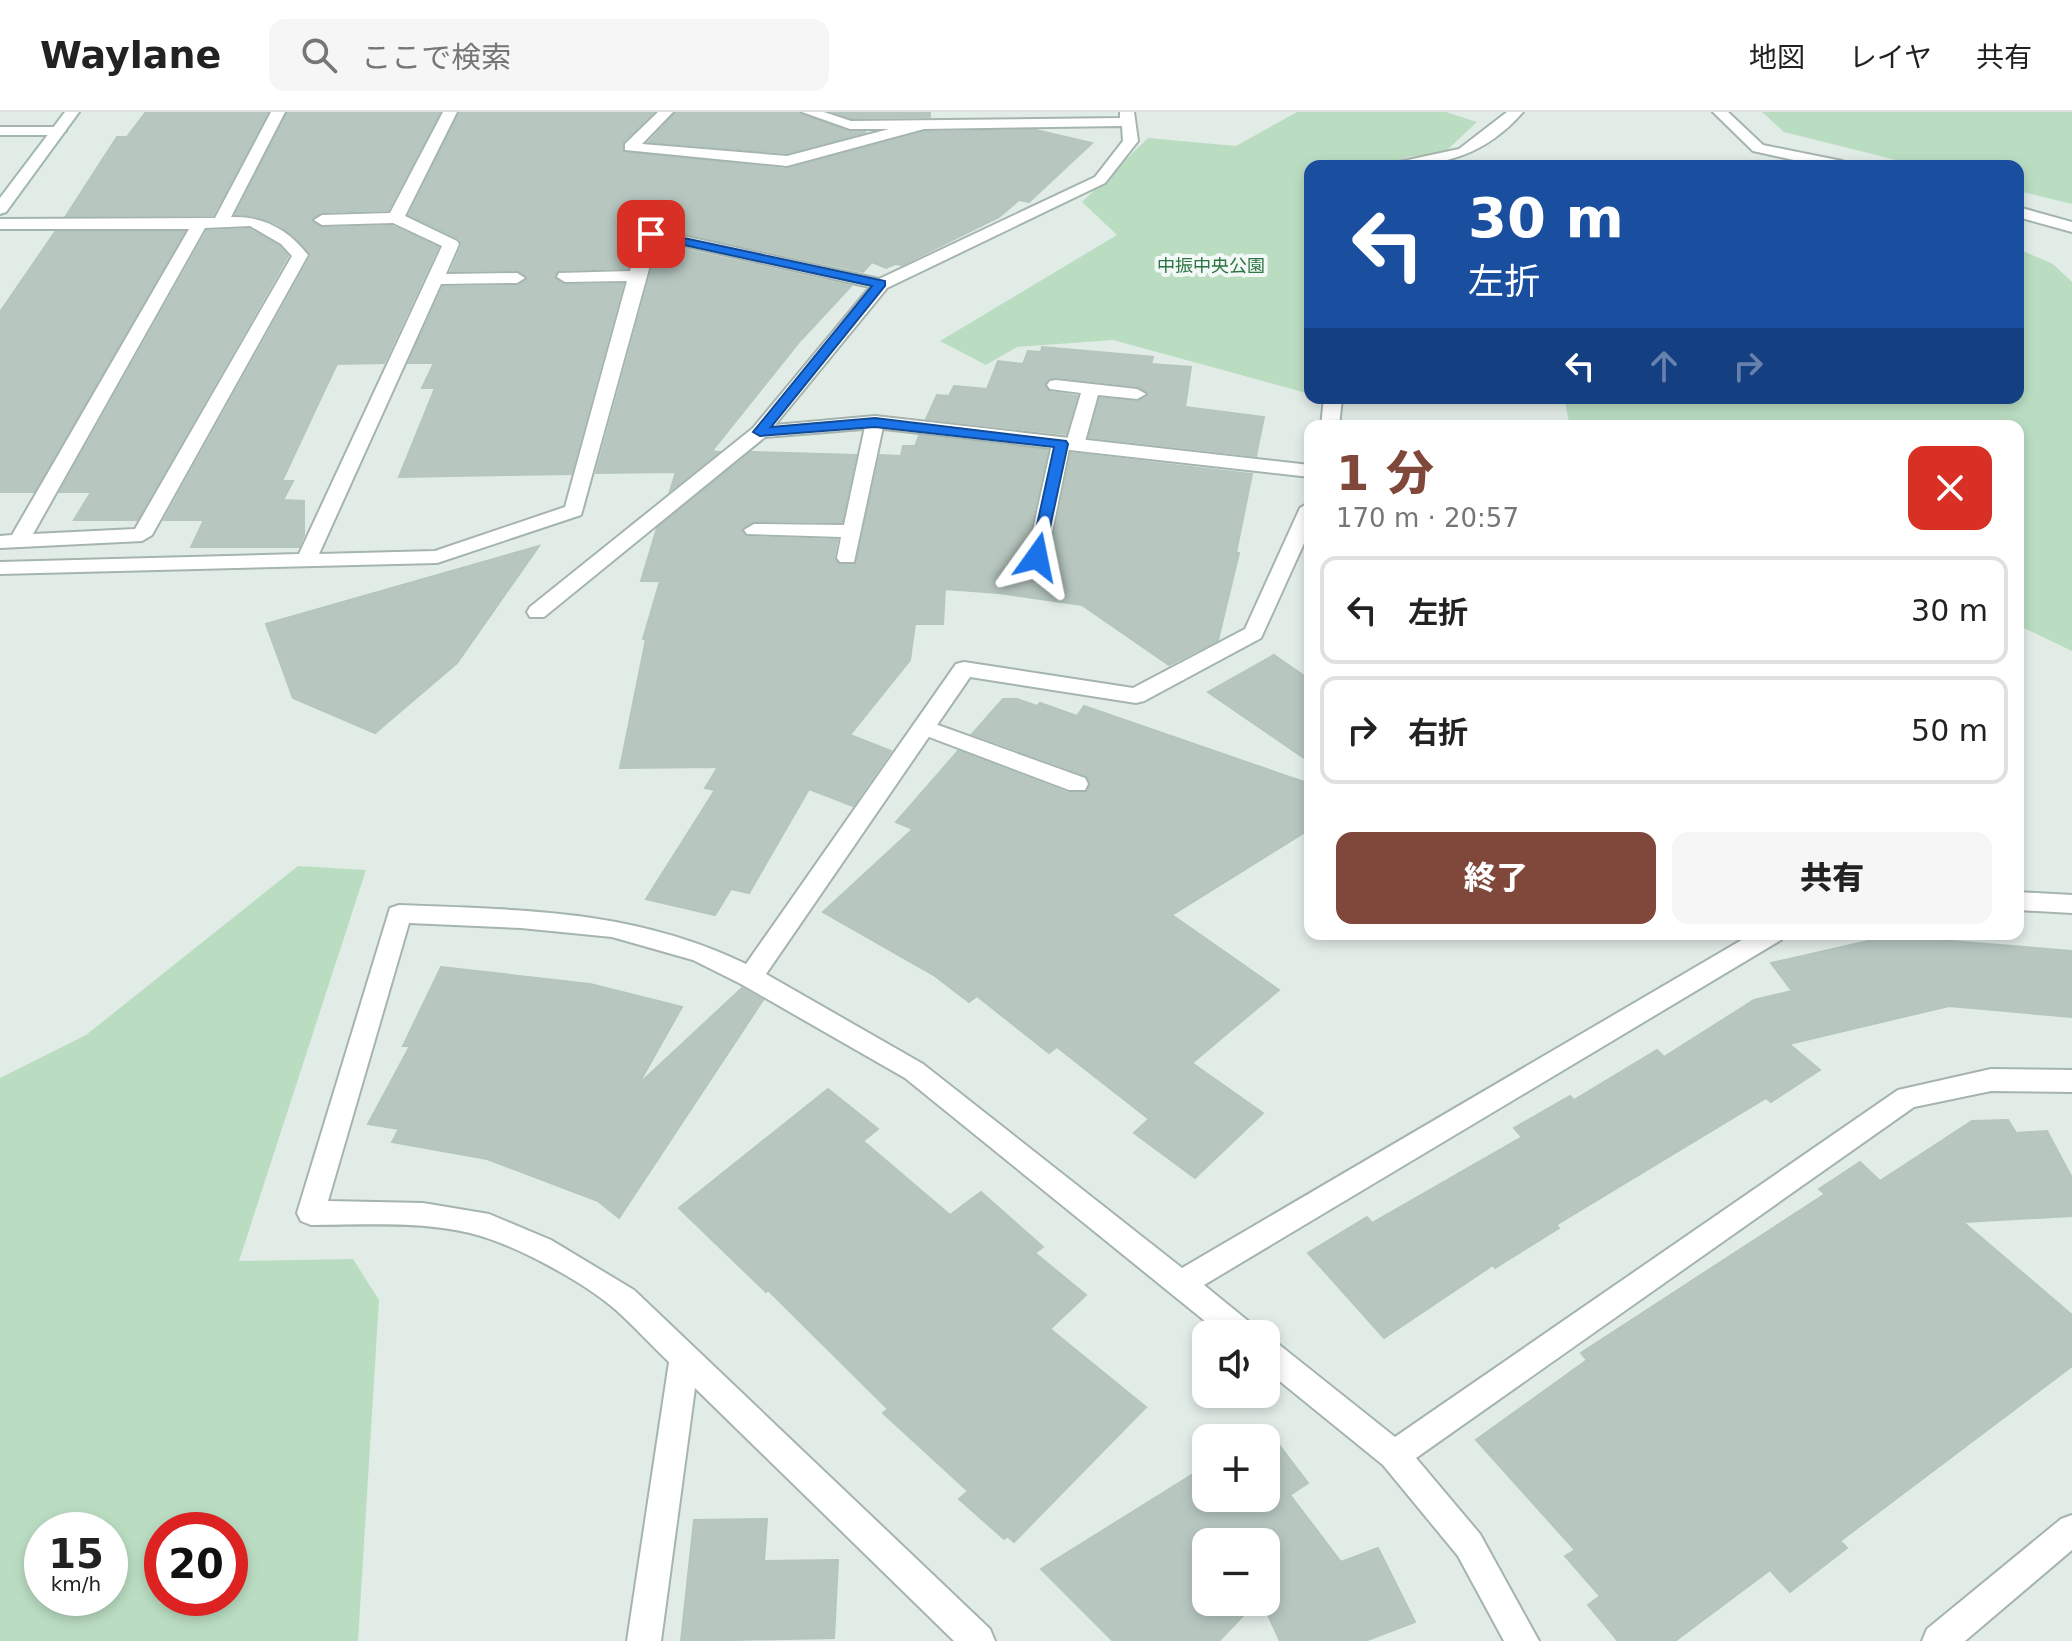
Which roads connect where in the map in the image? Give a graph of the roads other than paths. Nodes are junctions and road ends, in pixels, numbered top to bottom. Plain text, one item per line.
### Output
1 (72, 112) edge
2 (278, 112) edge
3 (450, 112) edge
4 (666, 112) edge
5 (809, 112) edge
6 (1516, 112) edge
7 (1720, 112) edge
8 (1127, 117) edge
9 (961, 118) edge
10 (928, 123) junction
11 (0, 131) edge
12 (59, 131) junction
13 (1427, 160) edge
14 (1814, 160) edge
15 (0, 209) edge
16 (2024, 214) edge
17 (396, 218) junction
18 (322, 220) dead end
19 (221, 222) junction
20 (0, 224) edge
21 (200, 224) junction
22 (2072, 227) edge
23 (637, 276) junction
24 (565, 277) dead end
25 (517, 278) dead end
26 (437, 279) junction
27 (881, 284) junction
28 (1056, 385) dead end
29 (1091, 389) junction
30 (1137, 394) dead end
31 (875, 422) junction
32 (760, 432) junction
33 (1068, 444) junction
34 (1304, 470) edge
35 (1304, 521) edge
36 (754, 530) dead end
37 (853, 531) junction
38 (19, 541) junction
39 (0, 542) edge
40 (1037, 557) dead end
41 (847, 558) dead end
42 (306, 561) junction
43 (0, 568) edge
44 (537, 612) dead end
45 (924, 727) junction
46 (1077, 784) dead end
47 (2024, 901) edge
48 (2072, 904) edge
49 (1762, 940) edge
50 (750, 977) junction
51 (2072, 1081) edge
52 (1181, 1284) junction
53 (1226, 1320) edge
54 (684, 1358) junction
55 (1280, 1363) edge
56 (1394, 1455) junction
57 (2072, 1530) edge
58 (644, 1641) edge
59 (978, 1641) edge
60 (1522, 1641) edge
61 (1939, 1641) edge

1 - 12 street
2 - 19 street
3 - 17 street
4 - 10 street
5 - 10 street
6 - 13 street
7 - 14 street
8 - 9 street
8 - 27 street
9 - 10 street
11 - 12 street
12 - 15 street
16 - 22 street
17 - 18 street
17 - 26 street
19 - 21 street
19 - 38 street
20 - 21 street
21 - 38 street
23 - 24 street
23 - 27 street
23 - 42 street
25 - 26 street
26 - 42 street
27 - 32 street
28 - 29 street
29 - 30 street
29 - 33 street
31 - 32 street
31 - 33 street
31 - 37 street
32 - 44 street
33 - 34 street
33 - 40 street
35 - 45 street
36 - 37 street
37 - 41 street
38 - 39 street
42 - 43 street
45 - 46 street
45 - 50 street
47 - 48 street
49 - 52 street
50 - 52 street
50 - 54 street
51 - 56 street
52 - 53 street
54 - 58 street
54 - 59 street
55 - 56 street
56 - 60 street
57 - 61 street

